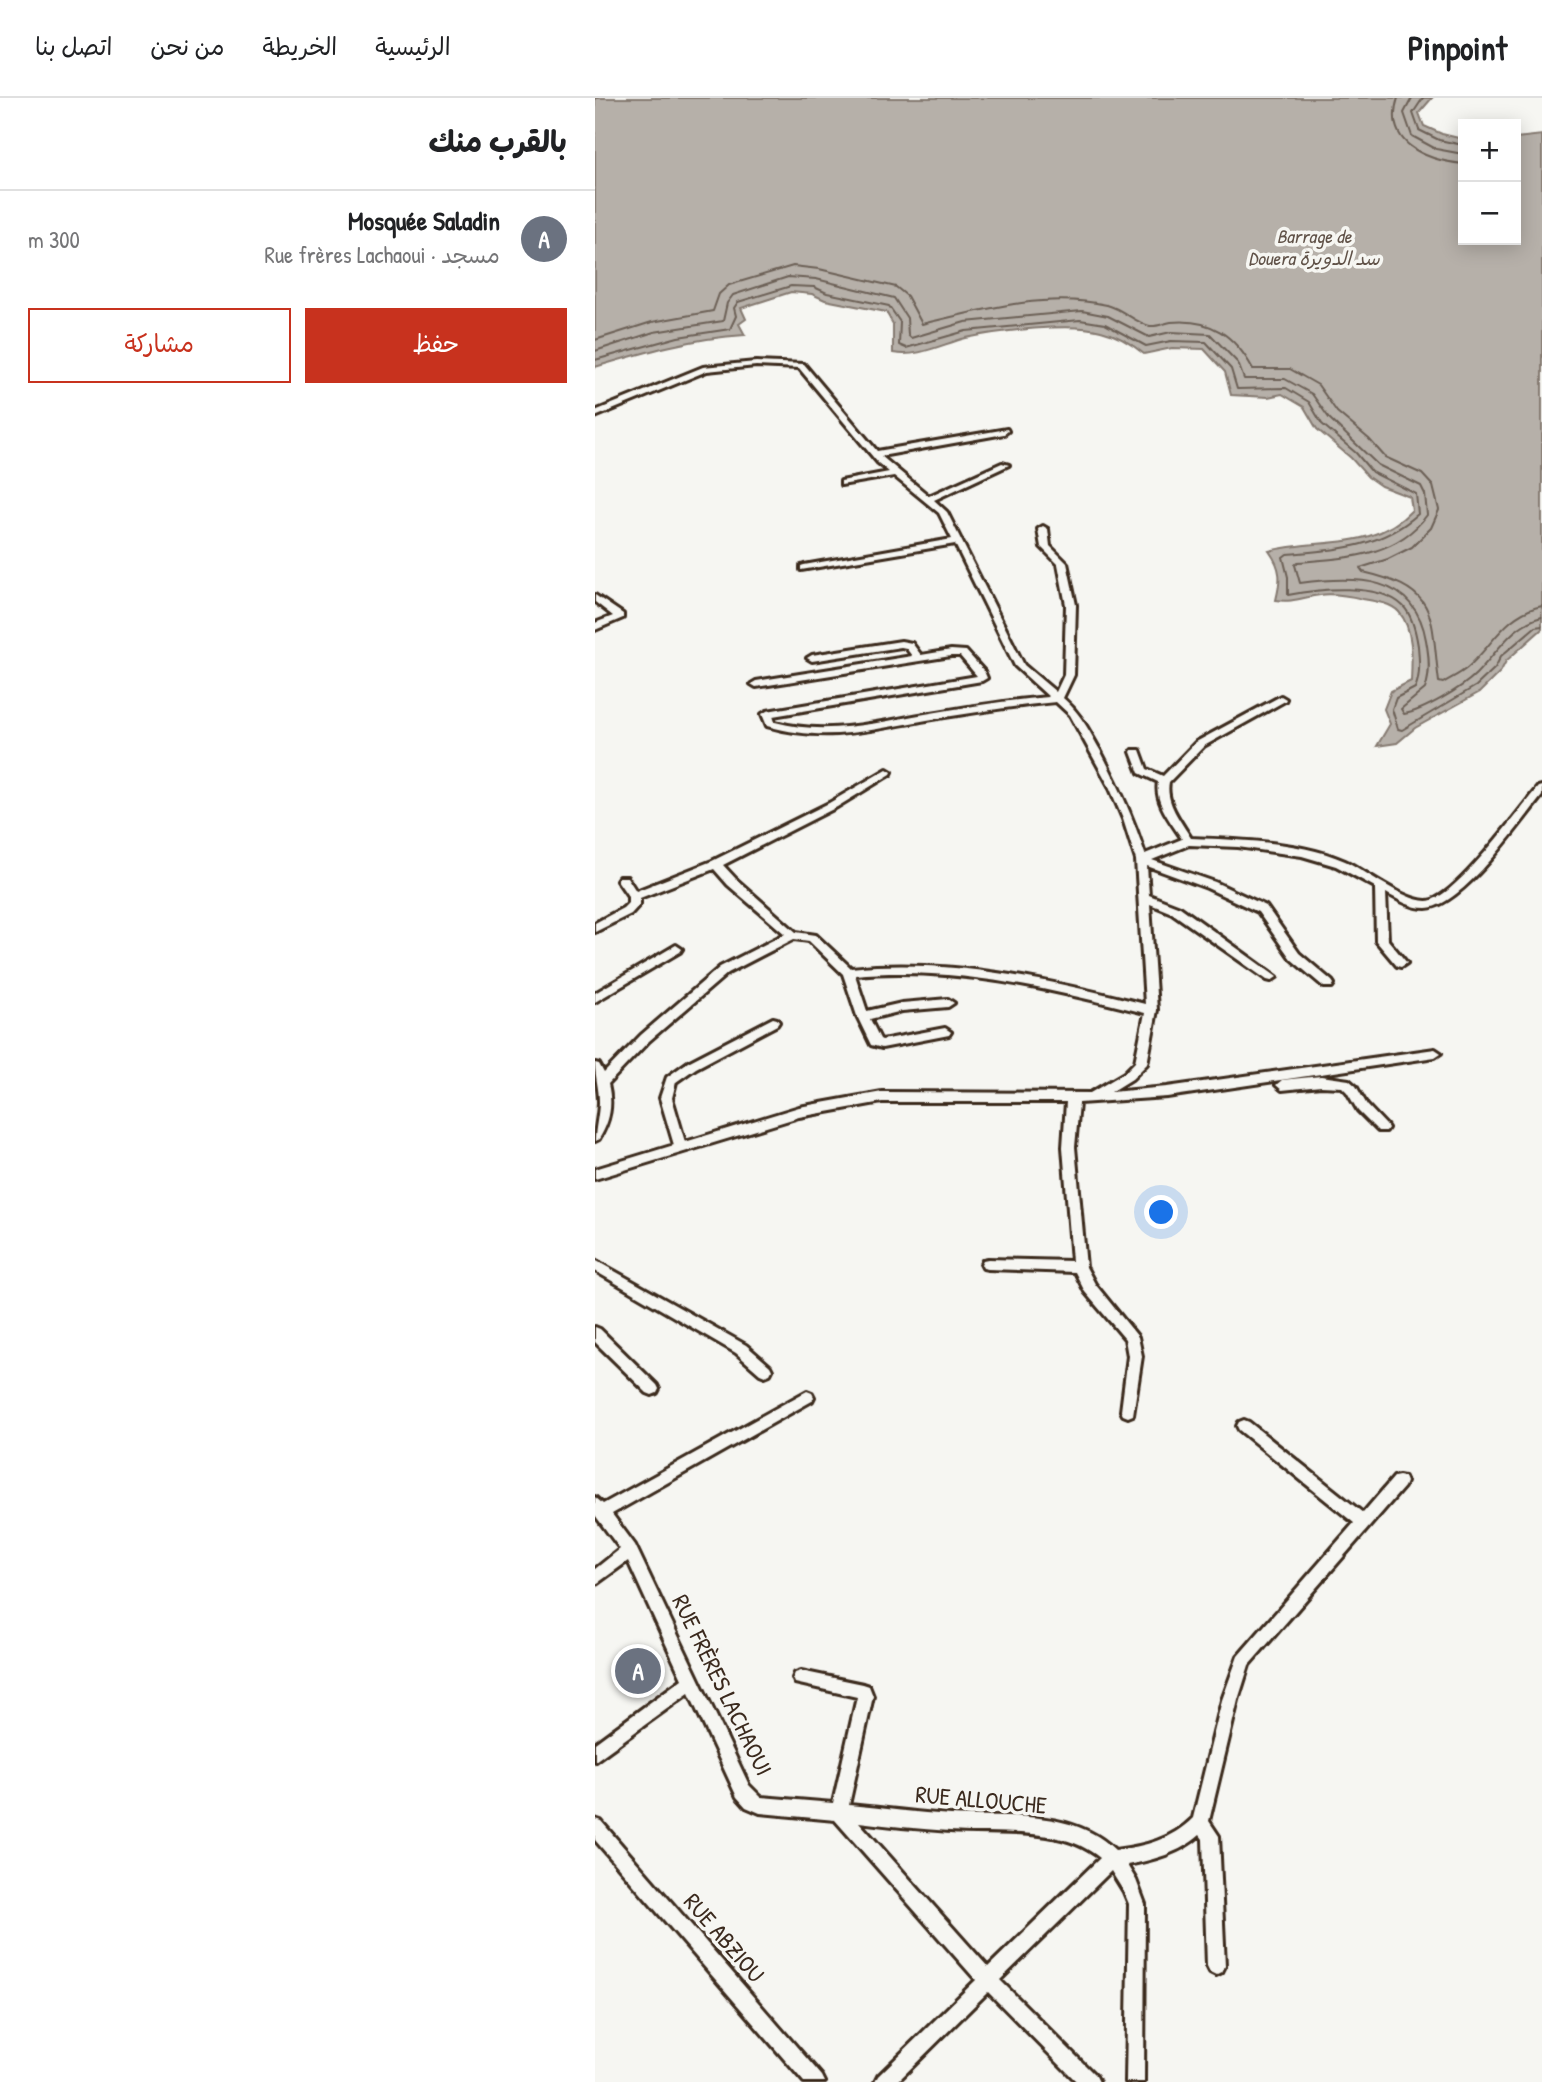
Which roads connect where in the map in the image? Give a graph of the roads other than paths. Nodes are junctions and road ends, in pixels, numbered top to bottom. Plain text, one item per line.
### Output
1 (595, 414) edge
2 (1004, 431) dead end
3 (876, 454) junction
4 (1005, 465) dead end
5 (896, 473) junction
6 (844, 483) dead end
7 (929, 499) junction
8 (1042, 529) dead end
9 (958, 541) junction
10 (804, 568) dead end
11 (595, 598) edge
12 (595, 627) edge
13 (918, 657) junction
14 (812, 658) dead end
15 (755, 684) dead end
16 (1057, 699) junction
17 (1281, 699) dead end
18 (1136, 752) dead end
19 (887, 772) dead end
20 (1164, 781) junction
21 (1542, 789) edge
22 (1188, 841) junction
23 (1141, 860) junction
24 (716, 864) junction
25 (1380, 885) junction
26 (629, 889) junction
27 (1143, 897) junction
28 (621, 900) dead end
29 (595, 928) edge
30 (793, 935) junction
31 (676, 949) dead end
32 (1401, 963) dead end
33 (848, 972) junction
34 (1271, 977) dead end
35 (1328, 984) dead end
36 (595, 998) edge
37 (948, 1003) dead end
38 (1151, 1010) junction
39 (863, 1016) junction
40 (773, 1022) dead end
41 (945, 1032) dead end
42 (1435, 1053) dead end
43 (595, 1067) edge
44 (603, 1082) junction
45 (1227, 1084) junction
46 (1073, 1097) junction
47 (1092, 1098) junction
48 (1382, 1128) dead end
49 (595, 1136) edge
50 (681, 1148) junction
51 (595, 1174) edge
52 (988, 1264) dead end
53 (595, 1265) edge
54 (1079, 1266) junction
55 (595, 1333) edge
56 (765, 1370) dead end
57 (652, 1389) dead end
58 (807, 1397) dead end
59 (1128, 1411) dead end
60 (1244, 1426) dead end
61 (1399, 1482) dead end
62 (599, 1508) edge
63 (1364, 1521) junction
64 (630, 1550) junction
65 (595, 1578) edge
66 (801, 1678) dead end
67 (692, 1681) junction
68 (595, 1753) edge
69 (839, 1812) junction
70 (1201, 1823) junction
71 (595, 1827) edge
72 (1111, 1859) junction
73 (1216, 1966) dead end
74 (987, 1979) junction
75 (816, 2082) edge
76 (884, 2082) edge
77 (1090, 2082) edge
78 (1135, 2082) edge

1 - 3 street
2 - 3 street
3 - 5 street
4 - 7 street
5 - 6 street
5 - 7 street
7 - 9 street
8 - 16 street
9 - 10 street
9 - 16 street
11 - 12 street
13 - 14 street
13 - 15 street
13 - 16 street
16 - 23 street
17 - 20 street
18 - 20 street
19 - 24 street
20 - 22 street
21 - 25 street
22 - 23 street
22 - 25 street
23 - 27 street
23 - 35 street
24 - 26 street
24 - 30 street
25 - 32 street
26 - 28 street
26 - 29 street
27 - 34 street
27 - 38 street
30 - 33 street
30 - 44 street
31 - 36 street
33 - 38 street
33 - 39 street
37 - 39 street
38 - 47 street
39 - 41 street
40 - 50 street
42 - 45 street
43 - 44 street
44 - 49 street
45 - 47 street
45 - 48 street
46 - 47 street
46 - 50 street
46 - 54 street
50 - 51 street
52 - 54 street
53 - 56 street
54 - 59 street
55 - 57 street
58 - 62 street
60 - 63 street
61 - 63 street
62 - 64 street, RUE FRÈRES LACHAOUI
63 - 70 street
64 - 65 street
64 - 67 street, RUE FRÈRES LACHAOUI
66 - 69 street
67 - 68 street
67 - 69 street, RUE FRÈRES LACHAOUI
69 - 72 street, RUE ALLOUCHE
69 - 74 street
70 - 72 street
70 - 73 street
71 - 75 street, RUE ABZIOU
72 - 74 street
72 - 78 street
74 - 76 street
74 - 77 street

